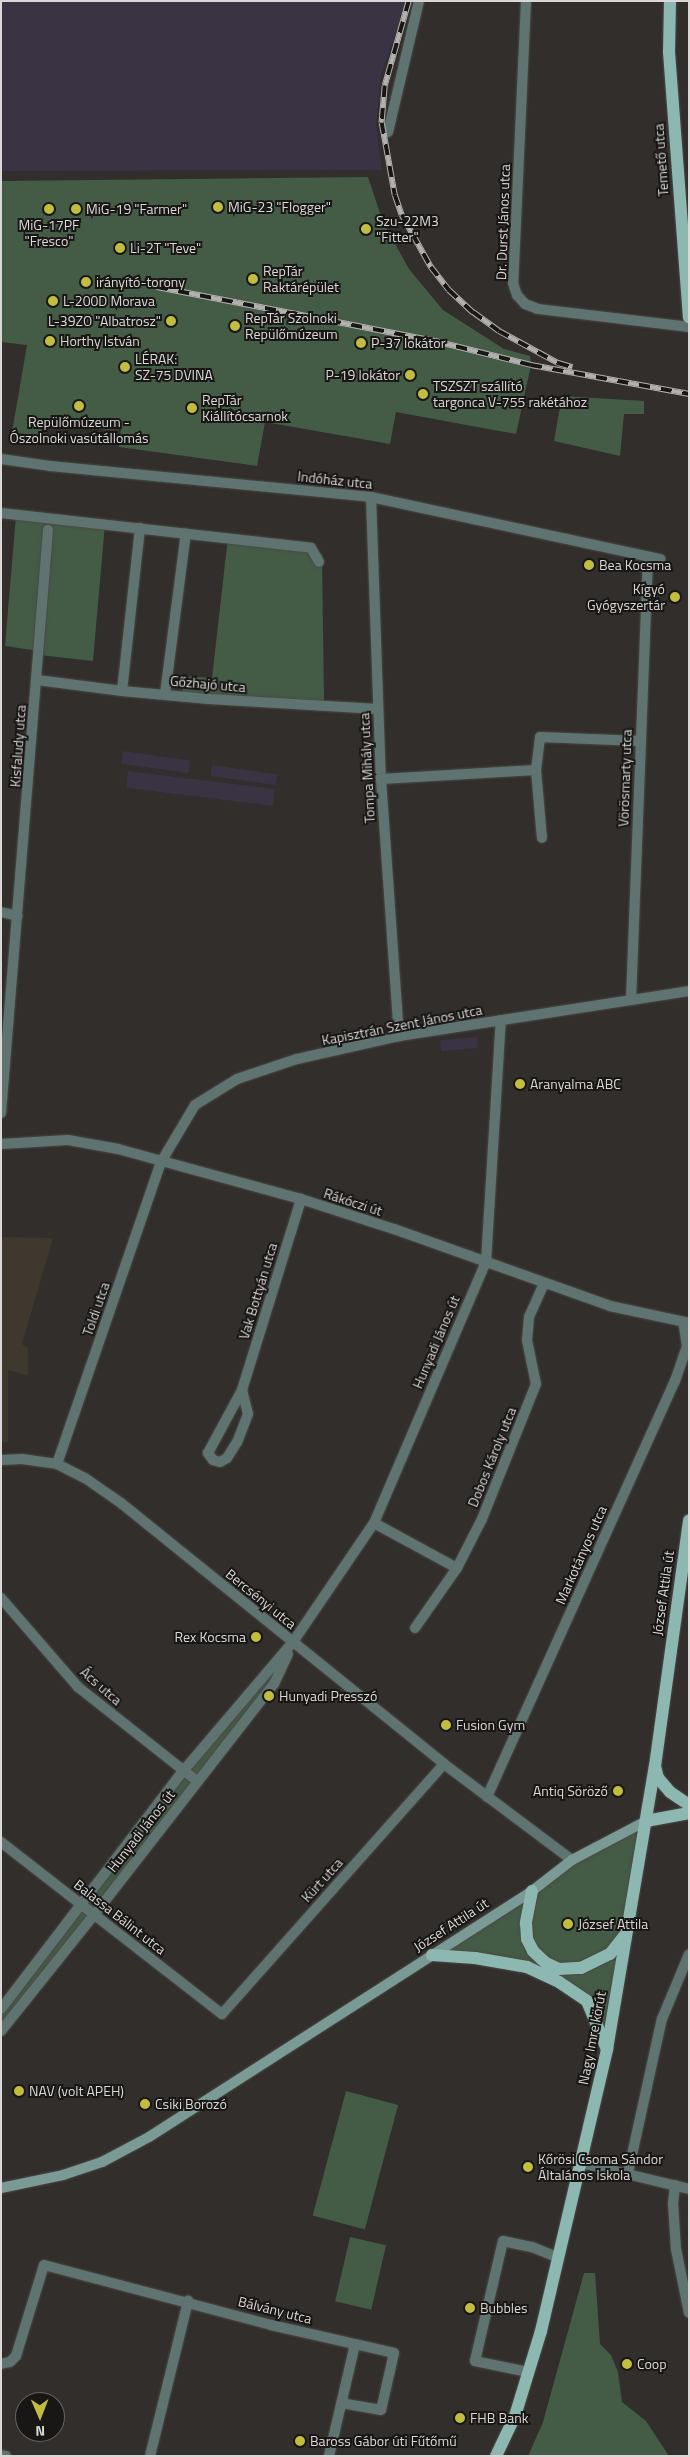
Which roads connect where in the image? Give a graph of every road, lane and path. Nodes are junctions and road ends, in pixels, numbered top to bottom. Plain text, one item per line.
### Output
1 (419, 1) edge
2 (526, 1) edge
3 (670, 1) edge
4 (388, 132) dead end
5 (689, 317) edge
6 (689, 327) edge
7 (1, 459) edge
8 (371, 497) junction
9 (1, 513) edge
10 (140, 528) junction
11 (48, 530) dead end
12 (186, 533) junction
13 (648, 556) junction
14 (660, 558) dead end
15 (319, 562) dead end
16 (37, 680) junction
17 (122, 691) junction
18 (165, 694) junction
19 (378, 709) junction
20 (640, 740) junction
21 (536, 770) junction
22 (381, 779) junction
23 (542, 838) dead end
24 (1, 912) edge
25 (18, 916) junction
26 (689, 991) edge
27 (631, 1000) junction
28 (501, 1020) junction
29 (399, 1036) junction
30 (1, 1113) edge
31 (1, 1144) edge
32 (161, 1162) junction
33 (301, 1199) junction
34 (486, 1262) junction
35 (544, 1283) junction
36 (686, 1323) edge
37 (242, 1390) junction
38 (1, 1460) edge
39 (57, 1464) junction
40 (689, 1520) edge
41 (374, 1523) junction
42 (457, 1568) junction
43 (1, 1598) edge
44 (415, 1628) dead end
45 (293, 1642) junction
46 (444, 1764) junction
47 (655, 1766) junction
48 (184, 1770) junction
49 (198, 1781) junction
50 (487, 1797) junction
51 (689, 1804) edge
52 (689, 1813) edge
53 (646, 1822) junction
54 (1, 1842) edge
55 (572, 1860) junction
56 (532, 1891) junction
57 (82, 1906) junction
58 (94, 1915) junction
59 (625, 1934) junction
60 (689, 1954) edge
61 (432, 1955) junction
62 (1, 2009) edge
63 (222, 2014) joint
64 (1, 2030) edge
65 (607, 2049) junction
66 (581, 2163) junction
67 (628, 2173) junction
68 (675, 2185) junction
69 (1, 2188) edge
70 (689, 2189) edge
71 (559, 2258) junction
72 (188, 2301) junction
73 (689, 2313) edge
74 (355, 2344) junction
75 (1, 2364) edge
76 (528, 2372) junction
77 (342, 2403) junction
78 (1, 2455) edge
79 (6, 2456) edge
80 (150, 2456) edge
81 (329, 2456) edge
82 (496, 2456) edge

1 - 4 street
2 - 6 street, Dr. Durst János utca
3 - 5 main road, Temető utca
7 - 8 street, Indóház utca
8 - 13 street, Indóház utca
8 - 19 street, Tompa Mihály utca
9 - 10 street
10 - 12 street
10 - 17 street
11 - 16 street, Kisfaludy utca
12 - 15 street
12 - 18 street
13 - 14 street, Indóház utca
13 - 20 street, Vörösmarty utca
16 - 17 street, Gőzhajó utca
16 - 25 street, Kisfaludy utca
17 - 18 street, Gőzhajó utca
18 - 19 street, Gőzhajó utca
19 - 22 street, Tompa Mihály utca
20 - 21 street
20 - 27 street, Vörösmarty utca
21 - 22 street
21 - 23 street
22 - 29 street, Tompa Mihály utca
24 - 25 street
25 - 30 street, Kisfaludy utca
26 - 27 street, Kapisztrán Szent János utca
27 - 28 street, Kapisztrán Szent János utca
28 - 29 street, Kapisztrán Szent János utca
28 - 34 street, Hunyadi János út
29 - 32 street, Kapisztrán Szent János utca
31 - 32 street, Rákóczi út
32 - 33 street, Rákóczi út
32 - 39 street, Toldi utca
33 - 34 street, Rákóczi út
33 - 37 street, Vak Bottyán utca
34 - 35 street, Rákóczi út
34 - 41 street, Hunyadi János út
35 - 36 street, Rákóczi út
35 - 42 street, Dobos Károly utca
36 - 50 street, Markotányos utca
37 - 37 street, Vak Bottyán utca
38 - 39 street, Bercsényi utca
39 - 45 street, Bercsényi utca
40 - 47 main road, József Attila út
41 - 42 street
41 - 45 street, Hunyadi János út
42 - 44 street, Dobos Károly utca
43 - 48 street, Ács utca
45 - 46 street, Bercsényi utca
45 - 48 street, Hunyadi János út
45 - 49 street, Hunyadi János út
46 - 50 street, Bercsényi utca
46 - 63 street, Kürt utca
47 - 51 main road
47 - 53 main road, József Attila út
48 - 49 street, Ács utca
48 - 57 street, Hunyadi János út
49 - 58 street, Hunyadi János út
50 - 55 street, Bercsényi utca
52 - 53 main road
53 - 55 street, József Attila út
53 - 59 main road, Nagy Imre körút
54 - 57 street, Balassa Bálint utca
55 - 56 street, József Attila út
56 - 59 main road
56 - 61 street, József Attila út
57 - 58 street, Balassa Bálint utca
57 - 62 street, Hunyadi János út
58 - 63 street, Balassa Bálint utca
58 - 64 street, Hunyadi János út
59 - 65 main road, Nagy Imre körút
60 - 67 street
61 - 65 main road
61 - 69 street, József Attila út
65 - 66 main road, Nagy Imre körút
66 - 67 street
66 - 71 main road, Nagy Imre körút
67 - 68 street
68 - 70 street
68 - 73 street
71 - 76 main road, Nagy Imre körút
71 - 76 street
72 - 74 street, Bálvány utca
72 - 75 street, Bálvány utca
72 - 80 street
74 - 77 street
74 - 77 street, Bálvány utca
76 - 82 main road, Nagy Imre körút
77 - 81 street
78 - 79 street

